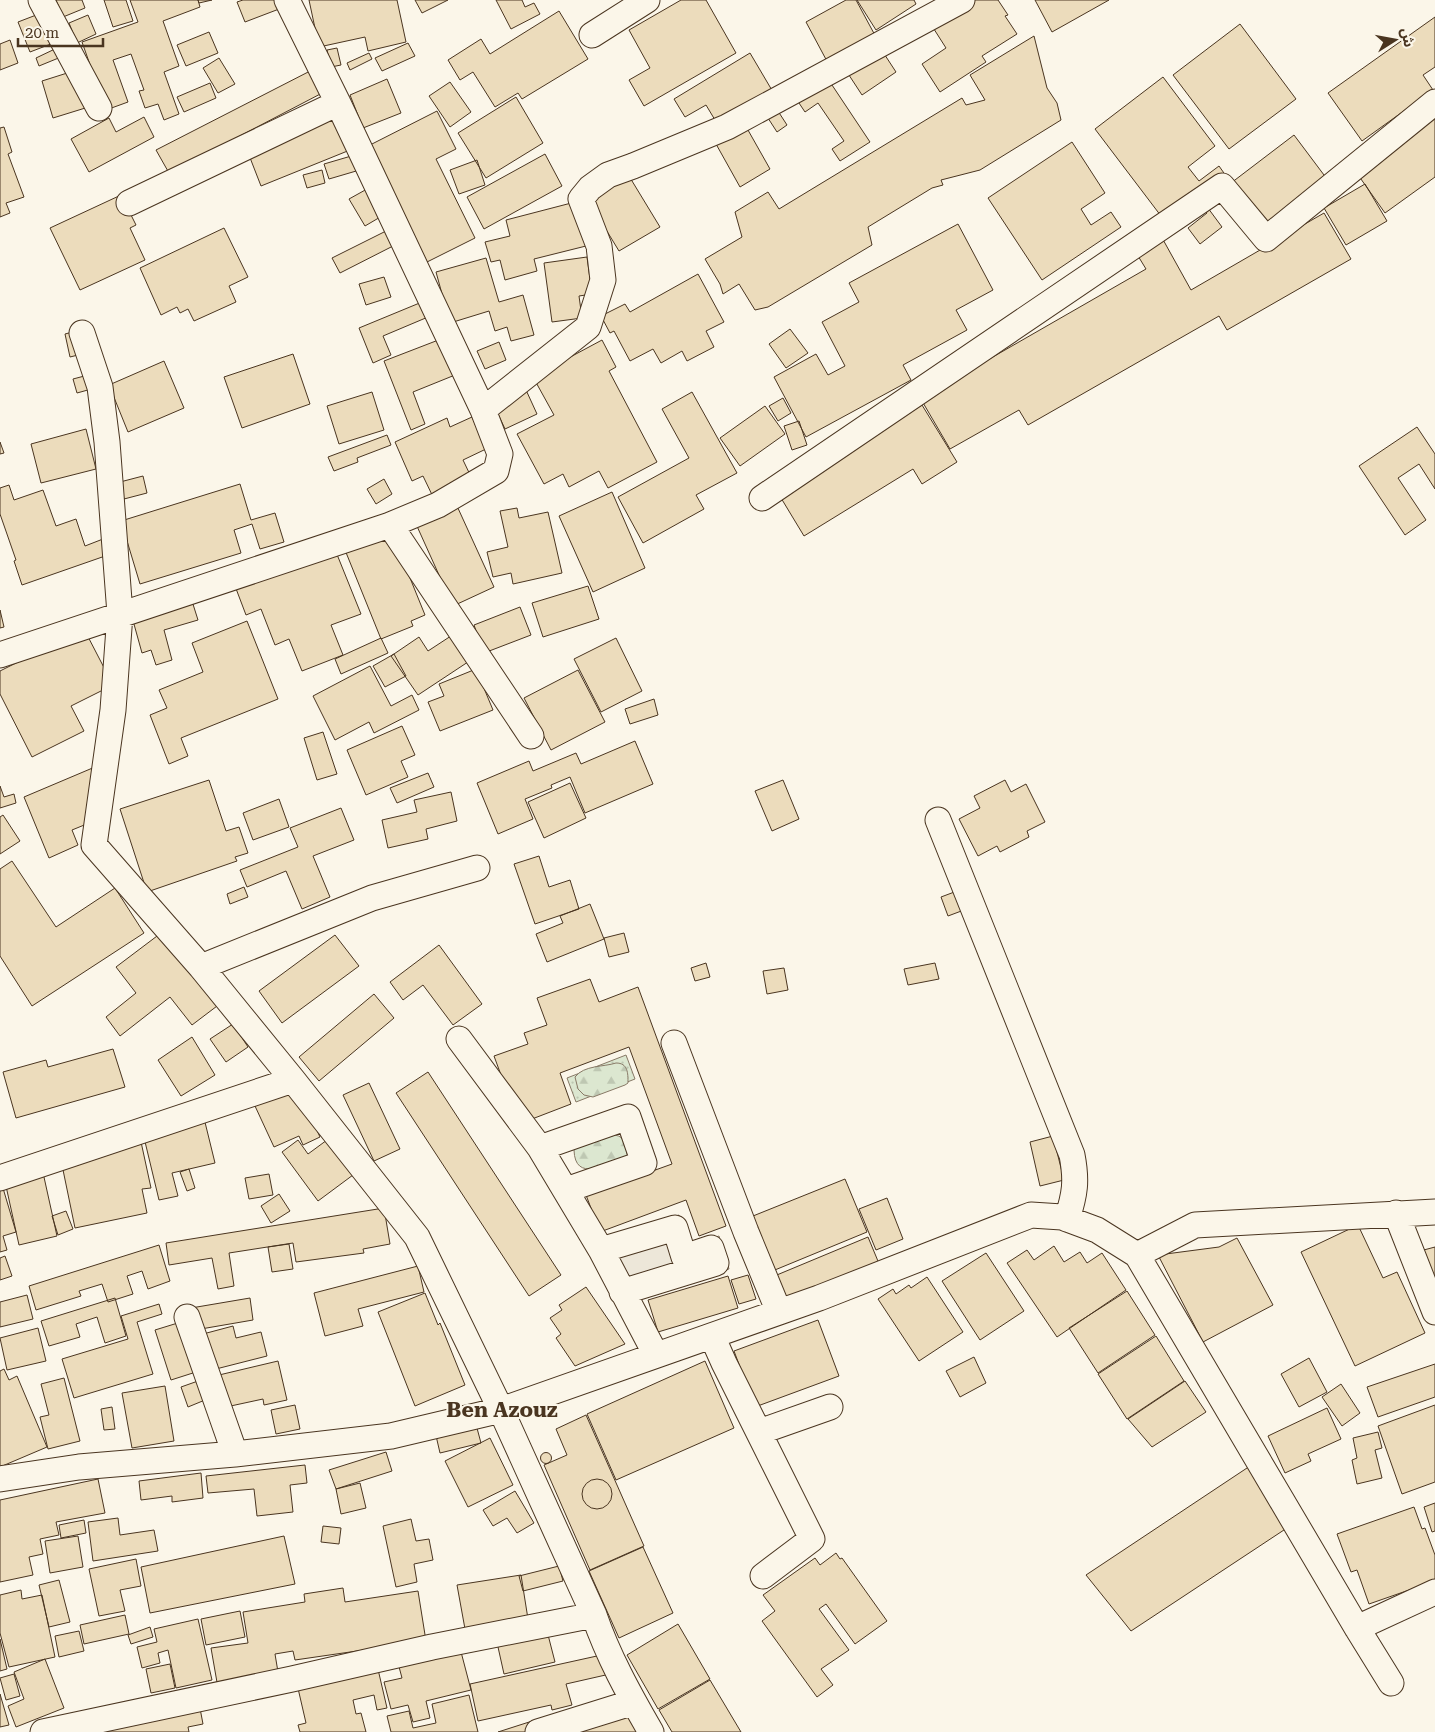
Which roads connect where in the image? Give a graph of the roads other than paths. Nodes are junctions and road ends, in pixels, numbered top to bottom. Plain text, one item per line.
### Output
1 (41, 0) edge
2 (287, 0) edge
3 (647, 0) edge
4 (962, 0) edge
5 (592, 35) dead end
6 (1435, 102) edge
7 (338, 103) junction
8 (99, 108) dead end
9 (129, 203) dead end
10 (82, 333) dead end
11 (483, 410) junction
12 (762, 498) dead end
13 (390, 525) junction
14 (120, 614) junction
15 (0, 655) edge
16 (532, 736) dead end
17 (938, 820) dead end
18 (478, 868) dead end
19 (201, 967) junction
20 (459, 1039) dead end
21 (674, 1043) dead end
22 (293, 1080) junction
23 (540, 1148) junction
24 (0, 1178) edge
25 (566, 1190) junction
26 (1435, 1212) edge
27 (1396, 1213) junction
28 (1067, 1219) junction
29 (601, 1250) junction
30 (1137, 1255) junction
31 (622, 1292) junction
32 (779, 1312) junction
33 (1435, 1312) edge
34 (187, 1317) dead end
35 (712, 1336) junction
36 (656, 1355) junction
37 (830, 1407) dead end
38 (501, 1410) junction
39 (758, 1432) junction
40 (235, 1454) junction
41 (0, 1479) edge
42 (763, 1576) dead end
43 (1435, 1592) edge
44 (594, 1615) junction
45 (1357, 1628) junction
46 (1391, 1682) dead end
47 (634, 1702) junction
48 (43, 1732) edge
49 (538, 1732) edge
50 (651, 1732) edge

1 - 8 street
2 - 7 street
3 - 5 street
4 - 11 street
6 - 12 street
7 - 9 street
7 - 11 street
10 - 14 street
11 - 13 street
13 - 14 street
13 - 16 street
14 - 15 street
14 - 19 street
17 - 28 street
18 - 19 street
19 - 22 street
20 - 23 street
21 - 32 street
22 - 24 street
22 - 38 street
23 - 25 street
23 - 25 street
25 - 29 street
26 - 27 street
27 - 30 street
27 - 33 street
28 - 30 street
28 - 32 street
29 - 31 street
29 - 31 street
30 - 45 street
31 - 36 street
32 - 35 street
34 - 40 street
35 - 36 street
35 - 39 street
36 - 38 street
37 - 39 street
38 - 40 street
38 - 44 street
39 - 42 street
40 - 41 street
43 - 45 street
44 - 47 street
44 - 48 street
45 - 46 street
47 - 49 street
47 - 50 street

